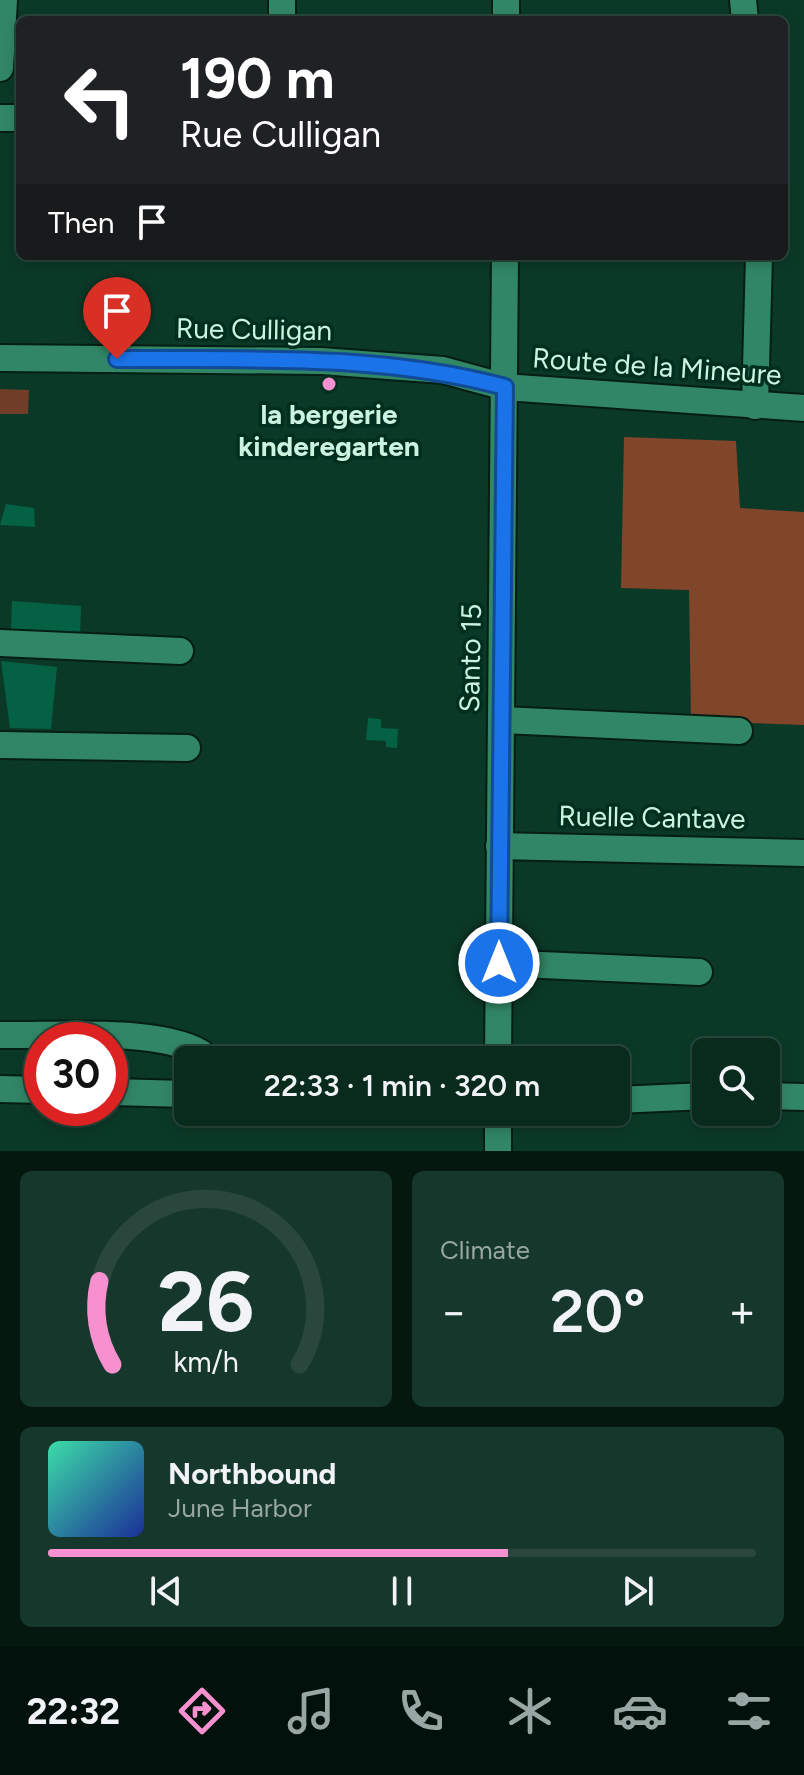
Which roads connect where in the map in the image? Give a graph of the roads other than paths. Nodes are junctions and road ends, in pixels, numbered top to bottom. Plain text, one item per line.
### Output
1 (4, 0) edge
2 (0, 68) edge
3 (505, 260) edge
4 (759, 260) edge
5 (0, 358) edge
6 (505, 387) junction
7 (755, 406) junction
8 (804, 408) edge
9 (0, 643) edge
10 (180, 651) dead end
11 (501, 720) junction
12 (739, 731) dead end
13 (0, 745) edge
14 (187, 748) dead end
15 (499, 846) junction
16 (804, 853) edge
17 (499, 963) junction
18 (699, 972) dead end
19 (0, 1035) edge
20 (190, 1046) edge
21 (498, 1046) edge
22 (0, 1089) edge
23 (24, 1090) edge
24 (128, 1092) edge
25 (174, 1094) edge
26 (780, 1096) edge
27 (692, 1097) edge
28 (804, 1097) edge
29 (630, 1099) edge
30 (498, 1126) edge
31 (498, 1151) edge

1 - 2 street
3 - 6 street, Santo 15
4 - 7 street
5 - 6 street, Rue Culligan
6 - 7 street, Route de la Mineure
6 - 11 street, Santo 15
7 - 8 street, Route de la Mineure
9 - 10 street
11 - 12 street
11 - 15 street, Santo 15
13 - 14 street
15 - 16 street, Ruelle Cantave
15 - 17 street, Santo 15
17 - 18 street
17 - 21 street, Santo 15
19 - 20 street
22 - 23 street
24 - 25 street
26 - 28 street
27 - 29 street
30 - 31 street

